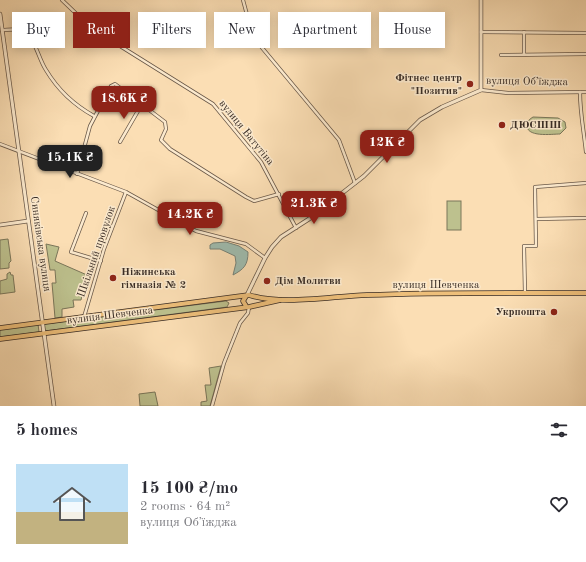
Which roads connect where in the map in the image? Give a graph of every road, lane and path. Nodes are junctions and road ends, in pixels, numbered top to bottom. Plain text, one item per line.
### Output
1 (62, 0) edge
2 (243, 0) edge
3 (481, 0) edge
4 (0, 14) edge
5 (2, 30) junction
6 (481, 32) junction
7 (524, 32) junction
8 (586, 33) edge
9 (500, 54) dead end
10 (524, 54) junction
11 (586, 54) edge
12 (481, 90) junction
13 (580, 92) junction
14 (586, 92) edge
15 (142, 104) junction
16 (94, 116) junction
17 (585, 131) edge
18 (120, 142) dead end
19 (0, 144) edge
20 (19, 152) junction
21 (586, 152) edge
22 (77, 174) junction
23 (354, 183) junction
24 (586, 183) edge
25 (126, 192) junction
26 (279, 194) junction
27 (86, 213) dead end
28 (586, 218) edge
29 (536, 219) junction
30 (28, 221) junction
31 (0, 224) edge
32 (296, 228) junction
33 (265, 258) junction
34 (101, 262) junction
35 (525, 293) junction
36 (586, 293) edge
37 (250, 296) junction
38 (286, 299) junction
39 (249, 306) junction
40 (84, 318) junction
41 (41, 323) junction
42 (0, 328) edge
43 (43, 333) junction
44 (0, 339) edge
45 (54, 406) edge
46 (212, 406) edge

1 - 26 street, вулиця Ватутіна
2 - 23 street
3 - 6 street
4 - 5 street, Синяківська вулиця
5 - 16 street
5 - 20 street, Синяківська вулиця
6 - 7 street
6 - 12 street
7 - 8 street
7 - 10 street
9 - 10 street
10 - 11 street
12 - 13 street, вулиця Обʼїжджа
12 - 23 street, вулиця Обʼїжджа
13 - 14 street, вулиця Обʼїжджа
13 - 17 street
15 - 16 street
15 - 18 street
15 - 26 street
16 - 22 street
17 - 21 street
19 - 20 street
20 - 22 street
20 - 30 street, Синяківська вулиця
22 - 25 street
23 - 32 street, вулиця Обʼїжджа
24 - 29 street
25 - 33 street
25 - 34 street, Шкільний провулок
26 - 32 street, вулиця Ватутіна
27 - 34 street
28 - 29 street
29 - 35 street
30 - 31 street
30 - 41 street, Синяківська вулиця
32 - 33 street, вулиця Обʼїжджа
33 - 37 street, вулиця Обʼїжджа
34 - 40 street, Шкільний провулок
35 - 36 main road, вулиця Шевченка
35 - 38 main road, вулиця Шевченка
37 - 38 main road, вулиця Шевченка
37 - 39 main road
37 - 39 main road
37 - 40 main road, вулиця Шевченка
38 - 39 main road, вулиця Шевченка
39 - 43 main road, вулиця Шевченка
39 - 46 street
40 - 41 main road, вулиця Шевченка
41 - 42 main road, вулиця Шевченка
41 - 43 street, Синяківська вулиця
43 - 44 main road, вулиця Шевченка
43 - 45 street, Синяківська вулиця

